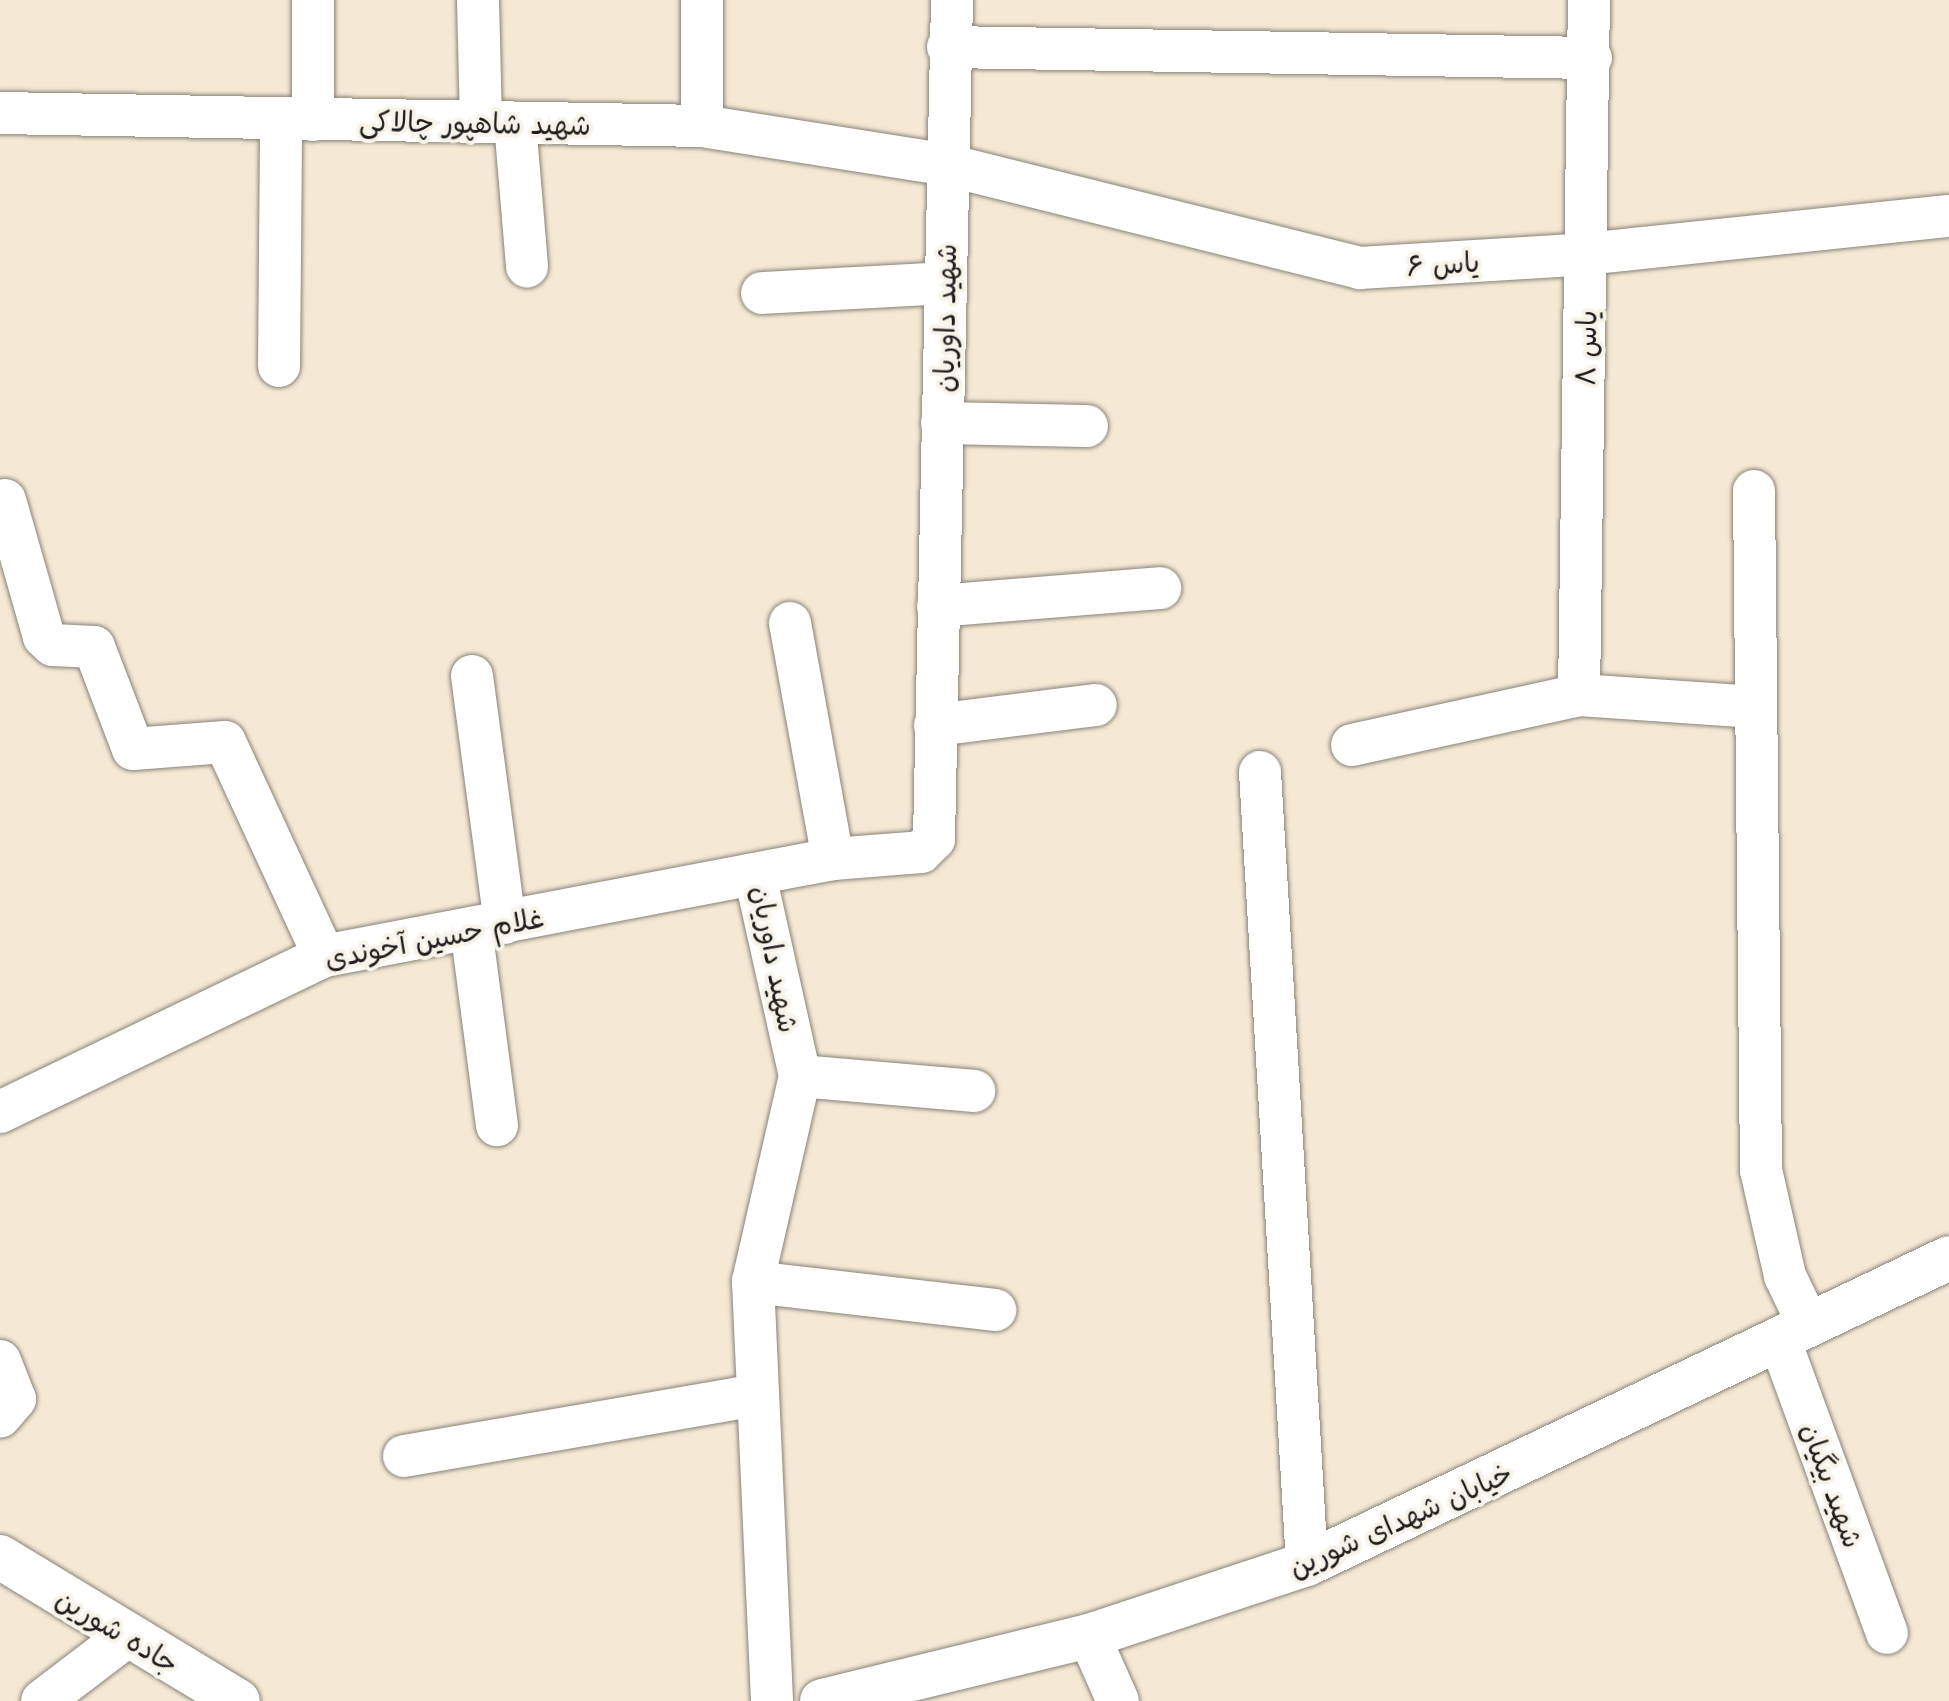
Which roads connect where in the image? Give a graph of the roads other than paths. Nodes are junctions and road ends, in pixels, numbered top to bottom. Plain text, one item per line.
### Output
1 (313, 0) edge
2 (478, 0) edge
3 (702, 0) edge
4 (952, 0) edge
5 (1589, 0) edge
6 (948, 47) junction
7 (1591, 58) junction
8 (0, 113) edge
9 (297, 121) junction
10 (498, 122) junction
11 (702, 126) junction
12 (947, 165) junction
13 (1949, 216) edge
14 (1586, 254) junction
15 (527, 267) dead end
16 (945, 283) junction
17 (762, 293) dead end
18 (279, 366) dead end
19 (942, 423) junction
20 (1087, 426) dead end
21 (1754, 491) dead end
22 (5, 500) dead end
23 (1160, 588) dead end
24 (938, 606) junction
25 (790, 623) dead end
26 (472, 676) dead end
27 (1579, 695) junction
28 (1096, 705) dead end
29 (1756, 707) junction
30 (935, 725) junction
31 (1352, 745) dead end
32 (1260, 772) dead end
33 (833, 859) junction
34 (755, 875) junction
35 (488, 925) junction
36 (324, 956) junction
37 (800, 1076) junction
38 (974, 1091) dead end
39 (0, 1112) edge
40 (497, 1125) dead end
41 (1949, 1258) edge
42 (753, 1282) junction
43 (995, 1310) dead end
44 (1794, 1331) junction
45 (0, 1361) edge
46 (756, 1395) junction
47 (0, 1417) edge
48 (404, 1456) dead end
49 (0, 1557) edge
50 (1307, 1564) junction
51 (1887, 1633) dead end
52 (1089, 1636) junction
53 (126, 1637) junction
54 (42, 1701) edge
55 (238, 1701) edge
56 (772, 1701) edge
57 (822, 1701) edge
58 (1118, 1701) edge

1 - 9 street
2 - 10 street
3 - 11 street
4 - 6 street, شهید داوریان
5 - 7 street, یاس ۸
6 - 7 street
6 - 12 street, شهید داوریان
7 - 14 street, یاس ۸
8 - 9 street, شهید شاهپور چالاکی
9 - 10 street, شهید شاهپور چالاکی
9 - 18 street
10 - 11 street, شهید شاهپور چالاکی
10 - 15 street
11 - 12 street, شهید شاهپور چالاکی
12 - 14 street, یاس ۶
12 - 16 street, شهید داوریان
13 - 14 street, یاس ۶
14 - 27 street, یاس ۸
16 - 17 street
16 - 19 street, شهید داوریان
19 - 20 street
19 - 24 street, شهید داوریان
21 - 29 street, شهید بیگیان
22 - 36 street
23 - 24 street
24 - 30 street, شهید داوریان
25 - 33 street
26 - 35 street
27 - 29 street
27 - 31 street
28 - 30 street
29 - 44 street, شهید بیگیان
30 - 33 street, شهید داوریان
32 - 50 street
33 - 34 street, شهید داوریان
34 - 35 street, غلام حسین آخوندی
34 - 37 street, شهید داوریان
35 - 36 street, غلام حسین آخوندی
35 - 40 street
36 - 39 street, غلام حسین آخوندی
37 - 38 street
37 - 42 street, شهید داوریان
41 - 44 street, خیابان شهدای شورین
42 - 43 street
42 - 46 street, شهید داوریان
44 - 50 street, خیابان شهدای شورین
44 - 51 street, شهید بیگیان
45 - 47 street
46 - 48 street
46 - 56 street, شهید داوریان
49 - 53 street, جاده شورين
50 - 52 street, خیابان شهدای شورین
52 - 57 street, خیابان شهدای شورین
52 - 58 street
53 - 54 street
53 - 55 street, جاده شورين

